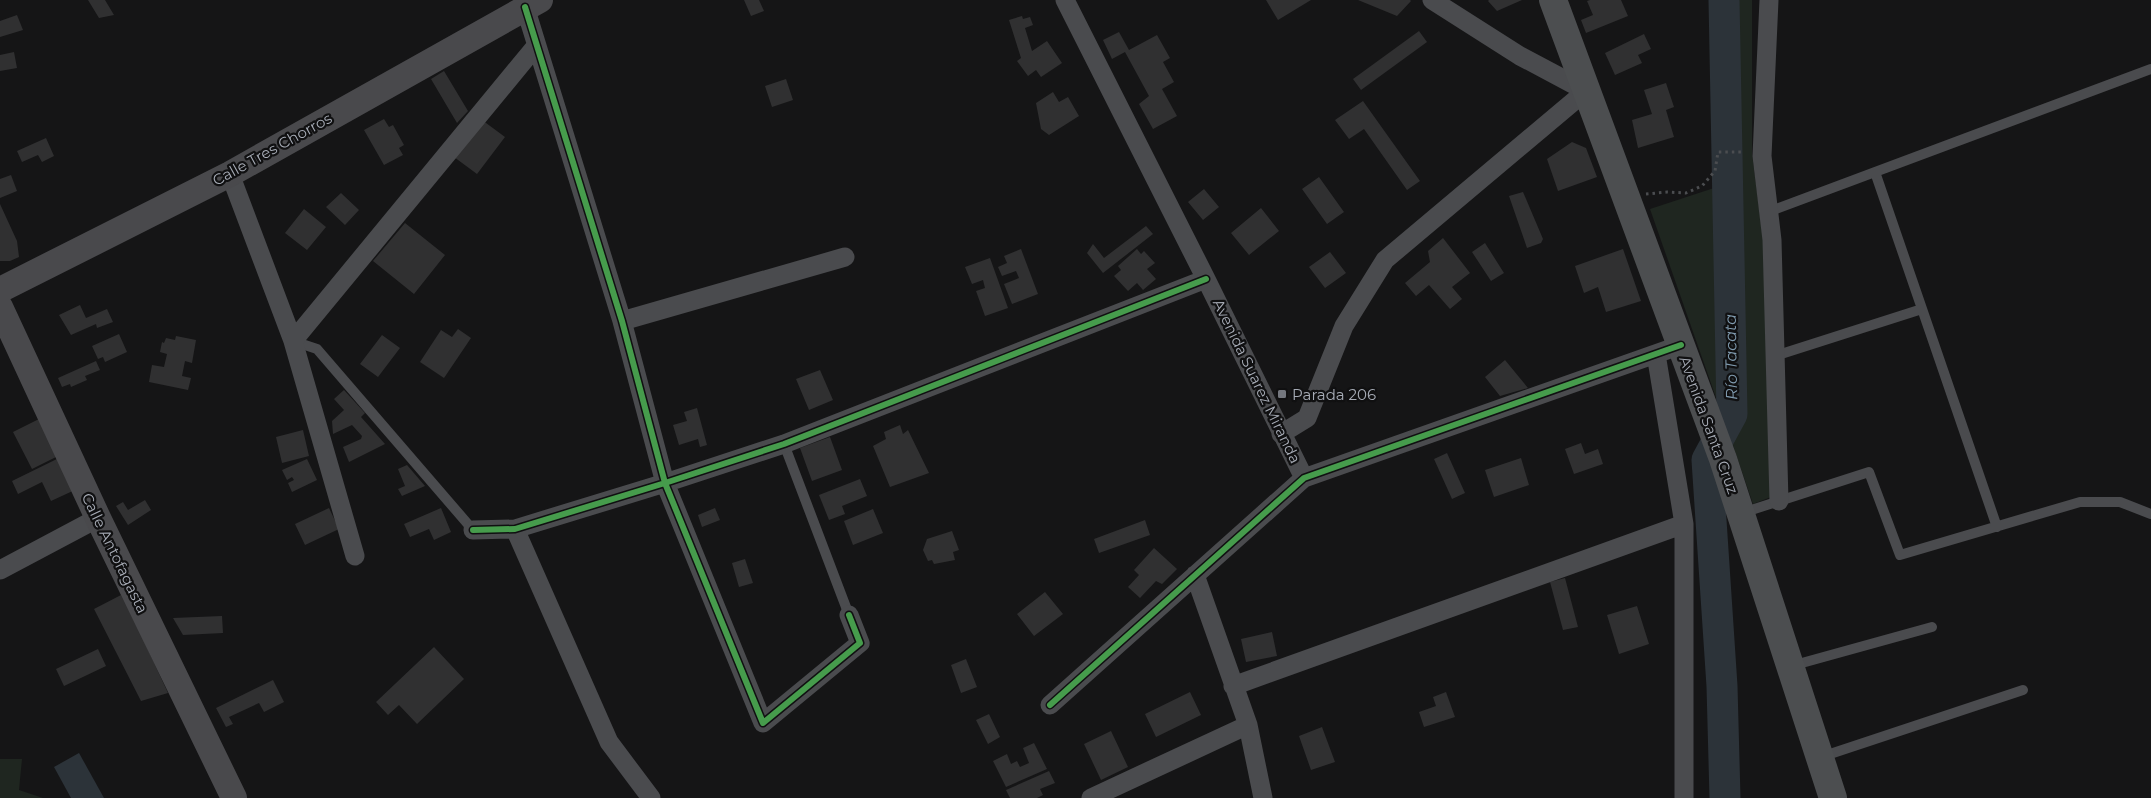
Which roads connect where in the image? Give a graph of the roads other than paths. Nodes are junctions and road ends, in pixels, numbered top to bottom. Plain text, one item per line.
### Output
1 (1065, 0) edge
2 (1432, 0) edge
3 (1552, 0) edge
4 (1768, 0) edge
5 (532, 4) edge
6 (536, 46) junction
7 (2151, 70) edge
8 (1586, 91) junction
9 (1875, 172) junction
10 (230, 174) junction
11 (1768, 212) junction
12 (845, 257) dead end
13 (1206, 278) junction
14 (0, 290) edge
15 (0, 307) edge
16 (1922, 309) junction
17 (622, 321) junction
18 (293, 341) junction
19 (1669, 350) junction
20 (1775, 356) junction
21 (1281, 434) junction
22 (784, 444) junction
23 (1304, 478) junction
24 (665, 483) junction
25 (1779, 501) junction
26 (1741, 514) junction
27 (2151, 514) edge
28 (98, 518) junction
29 (1684, 524) junction
30 (1997, 527) junction
31 (515, 529) junction
32 (473, 530) joint
33 (355, 556) dead end
34 (0, 570) edge
35 (1196, 575) junction
36 (849, 615) joint
37 (1932, 627) dead end
38 (1790, 666) junction
39 (1233, 686) junction
40 (2023, 690) dead end
41 (1050, 705) dead end
42 (1248, 724) junction
43 (1820, 758) junction
44 (234, 798) edge
45 (652, 798) edge
46 (1091, 798) edge
47 (1263, 798) edge
48 (1684, 798) edge
49 (1833, 798) edge

1 - 13 street, Avenida Suarez Miranda
2 - 8 street
3 - 8 main road, Avenida Santa Cruz
4 - 11 street
5 - 6 street
5 - 10 main road, Calle Tres Chorros
6 - 17 street
6 - 18 street
7 - 9 lane
8 - 19 main road, Avenida Santa Cruz
8 - 21 street
9 - 11 lane
9 - 16 lane
10 - 14 main road, Calle Tres Chorros
10 - 18 street
11 - 20 street
12 - 17 street
13 - 21 street, Avenida Suarez Miranda
13 - 22 street
15 - 28 main road, Calle Antofagasta
16 - 20 lane
16 - 30 lane
17 - 24 street
18 - 32 lane
18 - 33 street
19 - 23 street
19 - 26 main road, Avenida Santa Cruz
19 - 29 street
20 - 25 street
21 - 23 street, Avenida Suarez Miranda
22 - 24 street
22 - 36 lane
23 - 35 street, Avenida Suarez Miranda
24 - 31 street
24 - 36 street
25 - 26 lane
25 - 30 lane
26 - 38 main road, Avenida Santa Cruz
27 - 30 lane
28 - 34 street
28 - 44 main road, Calle Antofagasta
29 - 39 street
29 - 48 street
31 - 32 street
31 - 45 street
35 - 39 street
35 - 41 street, Avenida Suarez Miranda
37 - 38 lane
38 - 43 main road, Avenida Santa Cruz
39 - 42 street
40 - 43 lane
42 - 46 street
42 - 47 street
43 - 49 main road, Avenida Santa Cruz

